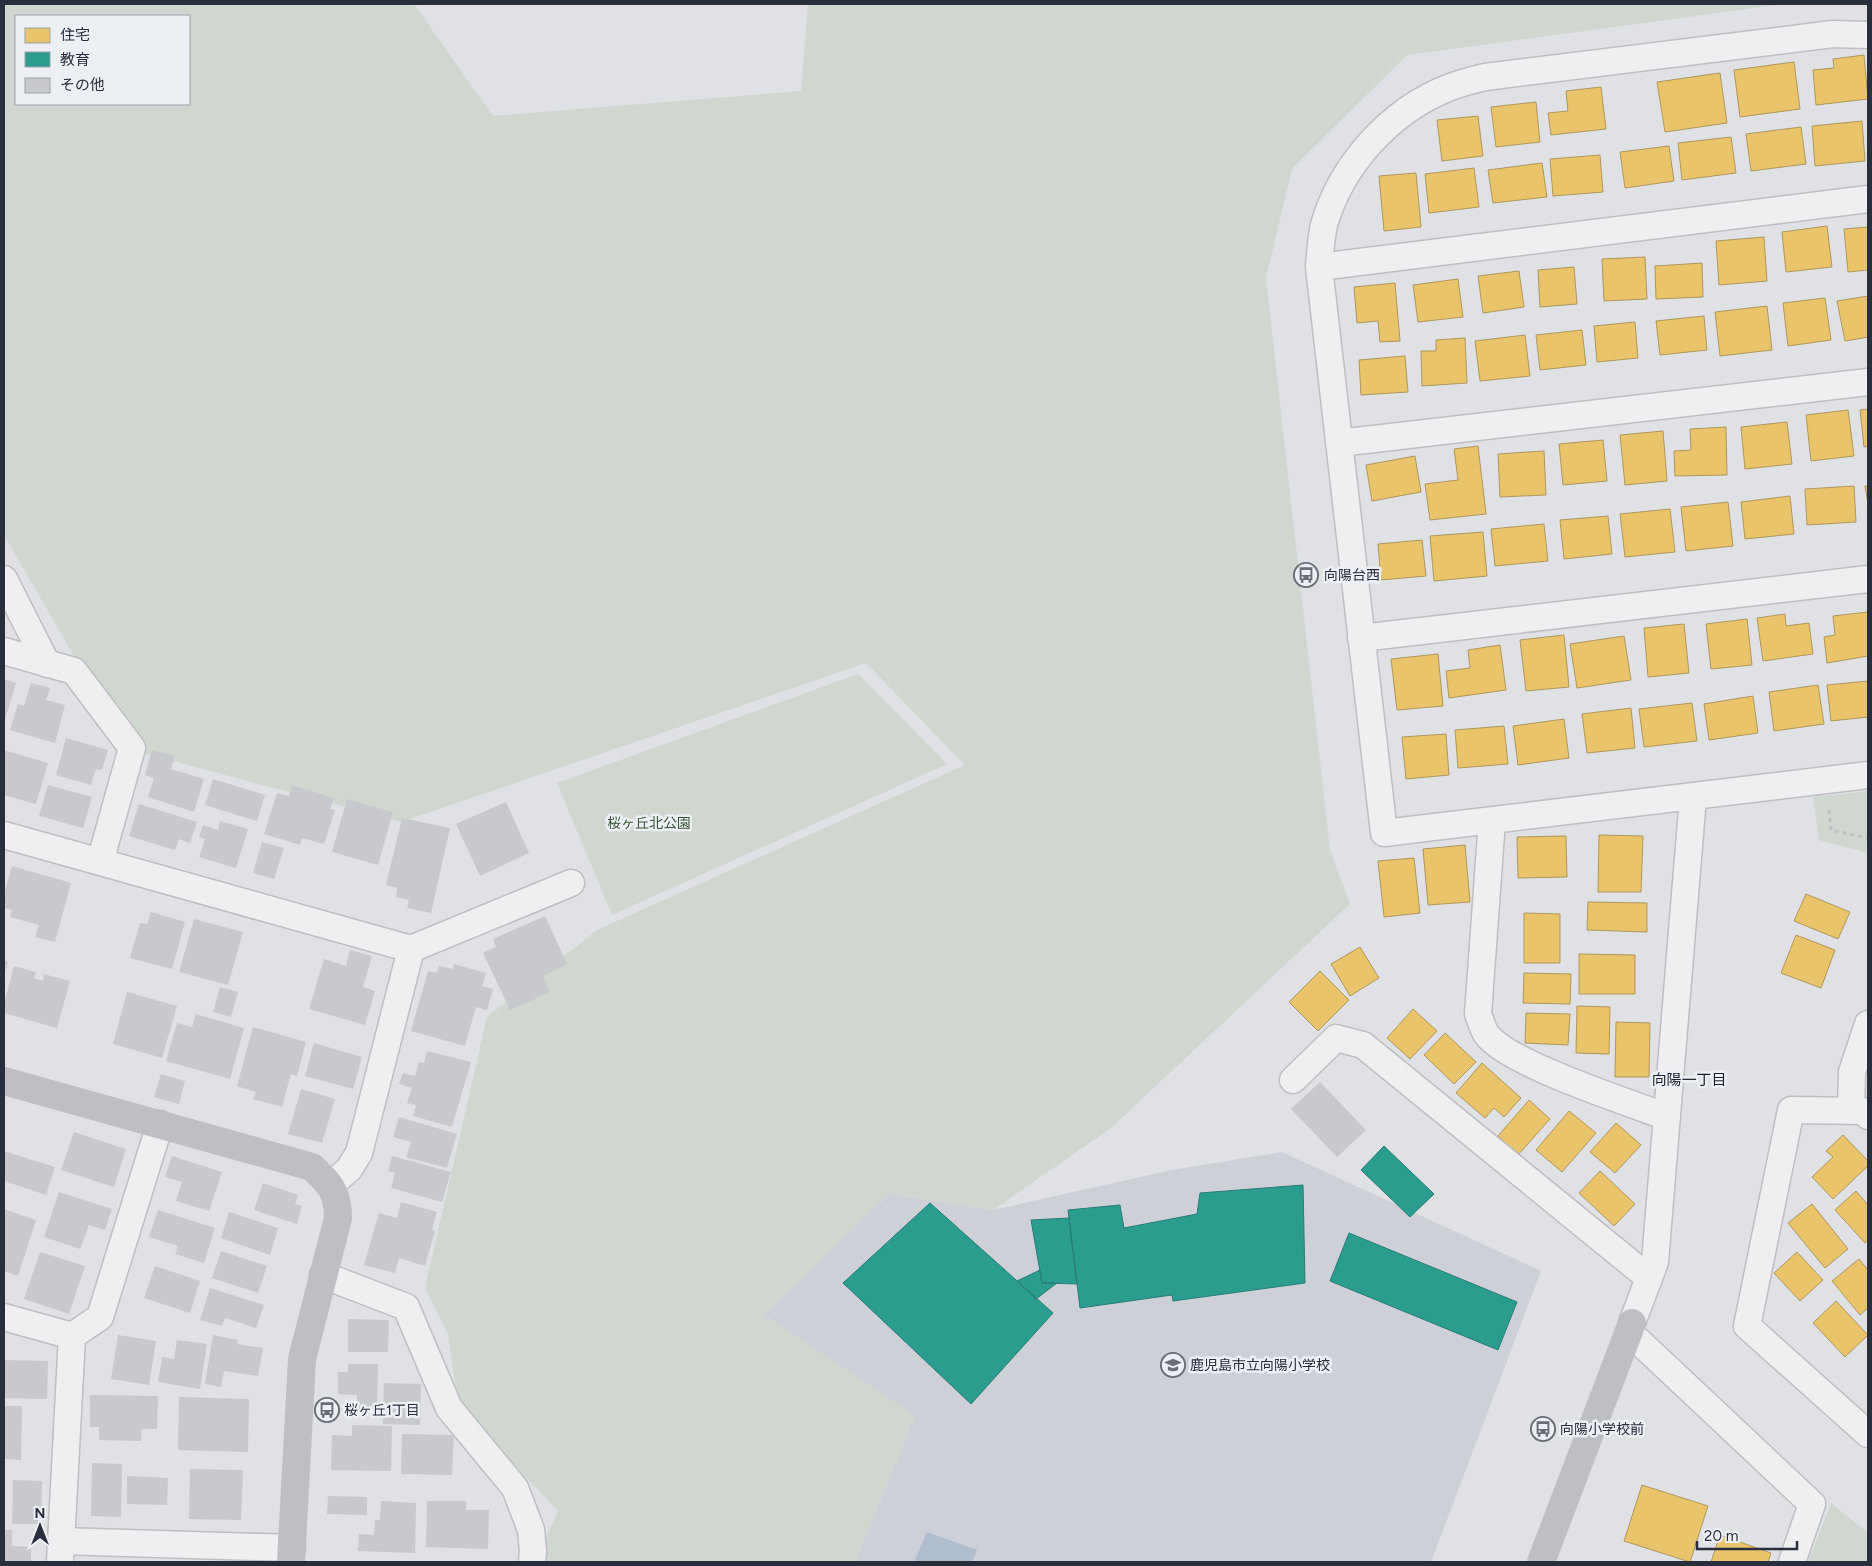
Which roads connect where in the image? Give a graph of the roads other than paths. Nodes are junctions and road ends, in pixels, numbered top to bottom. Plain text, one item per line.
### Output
1 (1868, 34) edge
2 (1868, 198) edge
3 (1318, 267) junction
4 (1868, 382) edge
5 (1338, 443) junction
6 (1868, 578) edge
7 (4, 579) edge
8 (1361, 638) junction
9 (4, 652) edge
10 (47, 664) junction
11 (1868, 775) edge
12 (1693, 797) junction
13 (1492, 820) junction
14 (4, 835) edge
15 (100, 862) junction
16 (571, 883) dead end
17 (411, 949) junction
18 (1868, 1024) edge
19 (1293, 1080) dead end
20 (4, 1081) edge
21 (1860, 1114) edge
22 (1667, 1117) junction
23 (160, 1124) junction
24 (331, 1184) junction
25 (323, 1275) junction
26 (1649, 1278) junction
27 (4, 1317) edge
28 (1630, 1327) junction
29 (72, 1336) junction
30 (1868, 1434) edge
31 (60, 1552) edge
32 (292, 1555) edge
33 (532, 1562) edge
34 (1541, 1562) edge
35 (1792, 1562) edge

1 - 3 street
2 - 3 street
3 - 5 street
4 - 5 street
5 - 8 street
6 - 8 street
7 - 10 street
8 - 13 street
9 - 10 street
10 - 15 street
11 - 12 street
12 - 13 street
12 - 22 street
13 - 22 street
14 - 15 street
15 - 17 street
16 - 17 street
17 - 24 street
18 - 21 street
19 - 26 street
20 - 23 street
21 - 30 street
22 - 26 street
23 - 24 street
23 - 29 street
24 - 25 street
25 - 32 street
25 - 33 street
26 - 28 street
27 - 29 street
28 - 34 street
28 - 35 street
29 - 31 street
31 - 32 street

